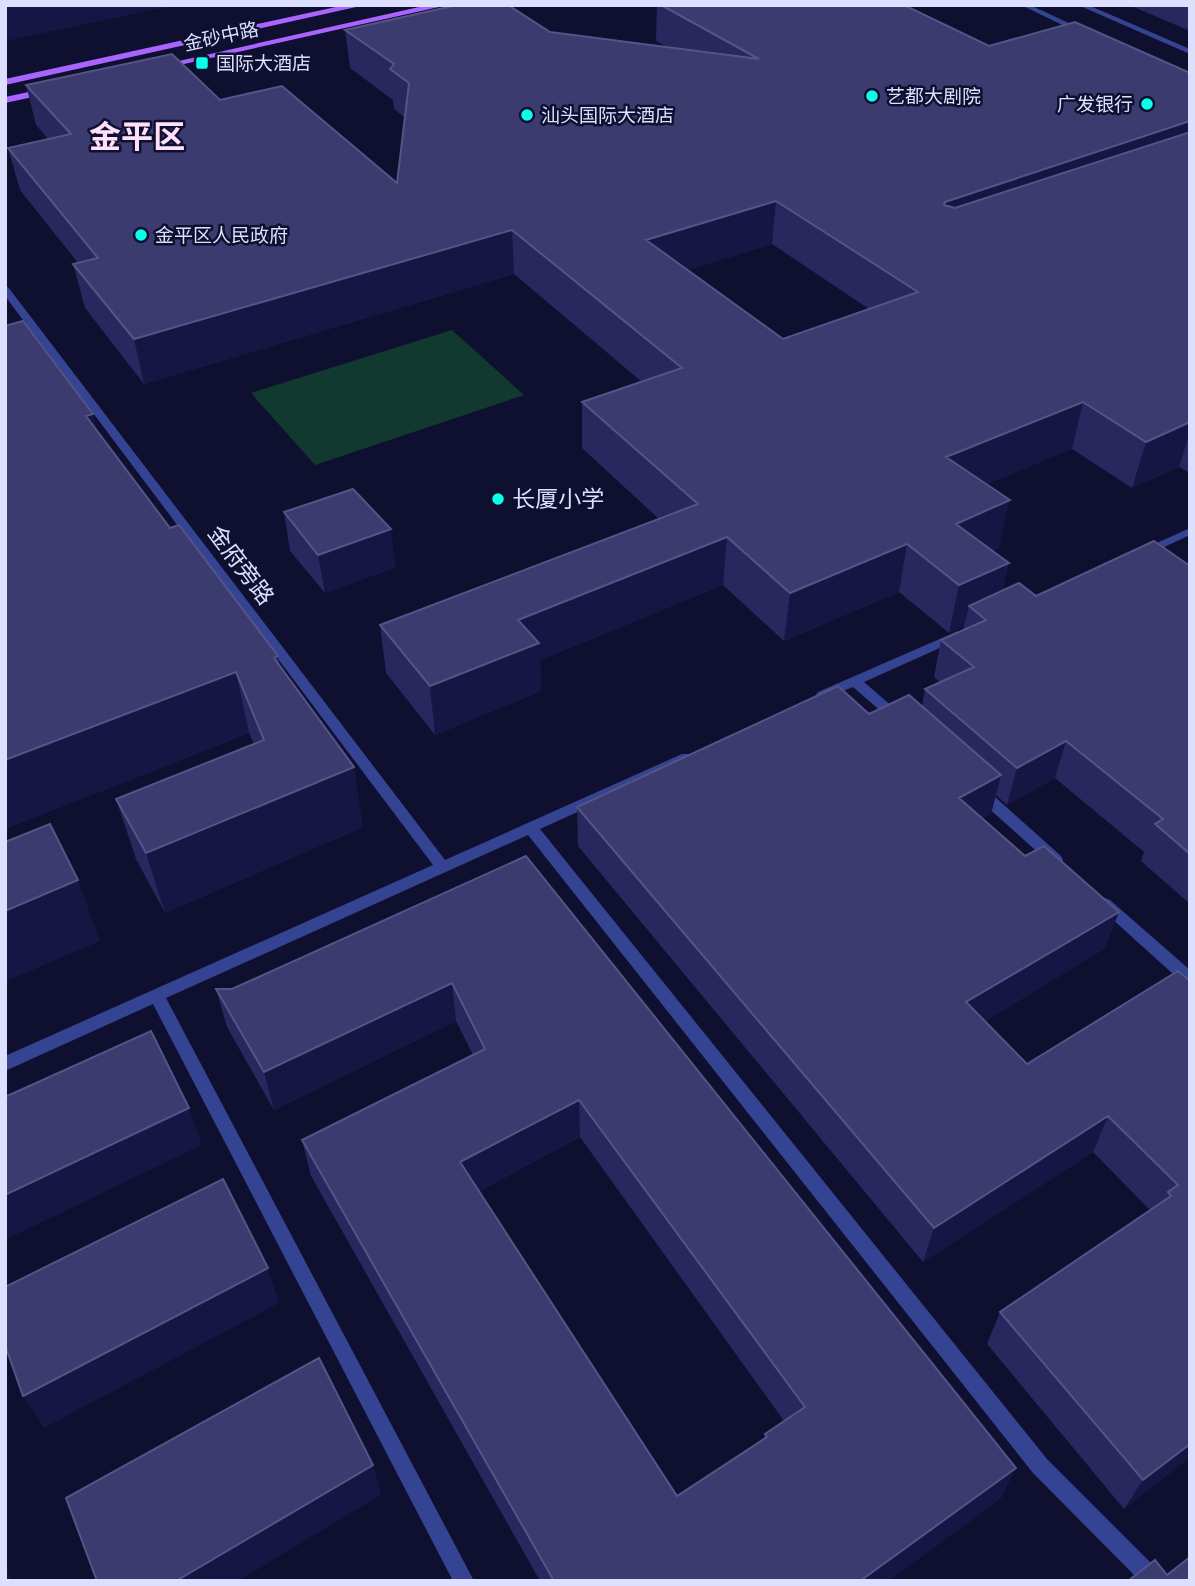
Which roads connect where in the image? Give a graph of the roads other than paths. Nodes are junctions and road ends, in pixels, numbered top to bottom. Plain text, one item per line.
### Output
1 (360, 5) edge
2 (443, 5) edge
3 (1024, 5) edge
4 (1081, 5) edge
5 (1088, 33) edge
6 (1190, 52) edge
7 (145, 70) edge
8 (5, 82) edge
9 (67, 87) edge
10 (5, 100) edge
11 (5, 289) edge
12 (1190, 531) edge
13 (1128, 559) edge
14 (967, 631) edge
15 (855, 681) junction
16 (805, 703) edge
17 (906, 726) edge
18 (705, 748) edge
19 (967, 781) edge
20 (530, 827) junction
21 (443, 866) junction
22 (1068, 872) edge
23 (1088, 890) edge
24 (1190, 981) edge
25 (157, 996) junction
26 (5, 1064) edge
27 (464, 1581) edge
28 (1155, 1581) edge

1 - 8 main road, 金砂中路
2 - 7 main road, 金砂中路
3 - 5 street
4 - 6 street
9 - 10 main road
11 - 21 street, 金府旁路
12 - 13 street
14 - 15 street
15 - 16 street
15 - 17 street
18 - 20 street
19 - 22 street
20 - 21 street
20 - 28 street
21 - 25 street
23 - 24 street
25 - 26 street
25 - 27 street

